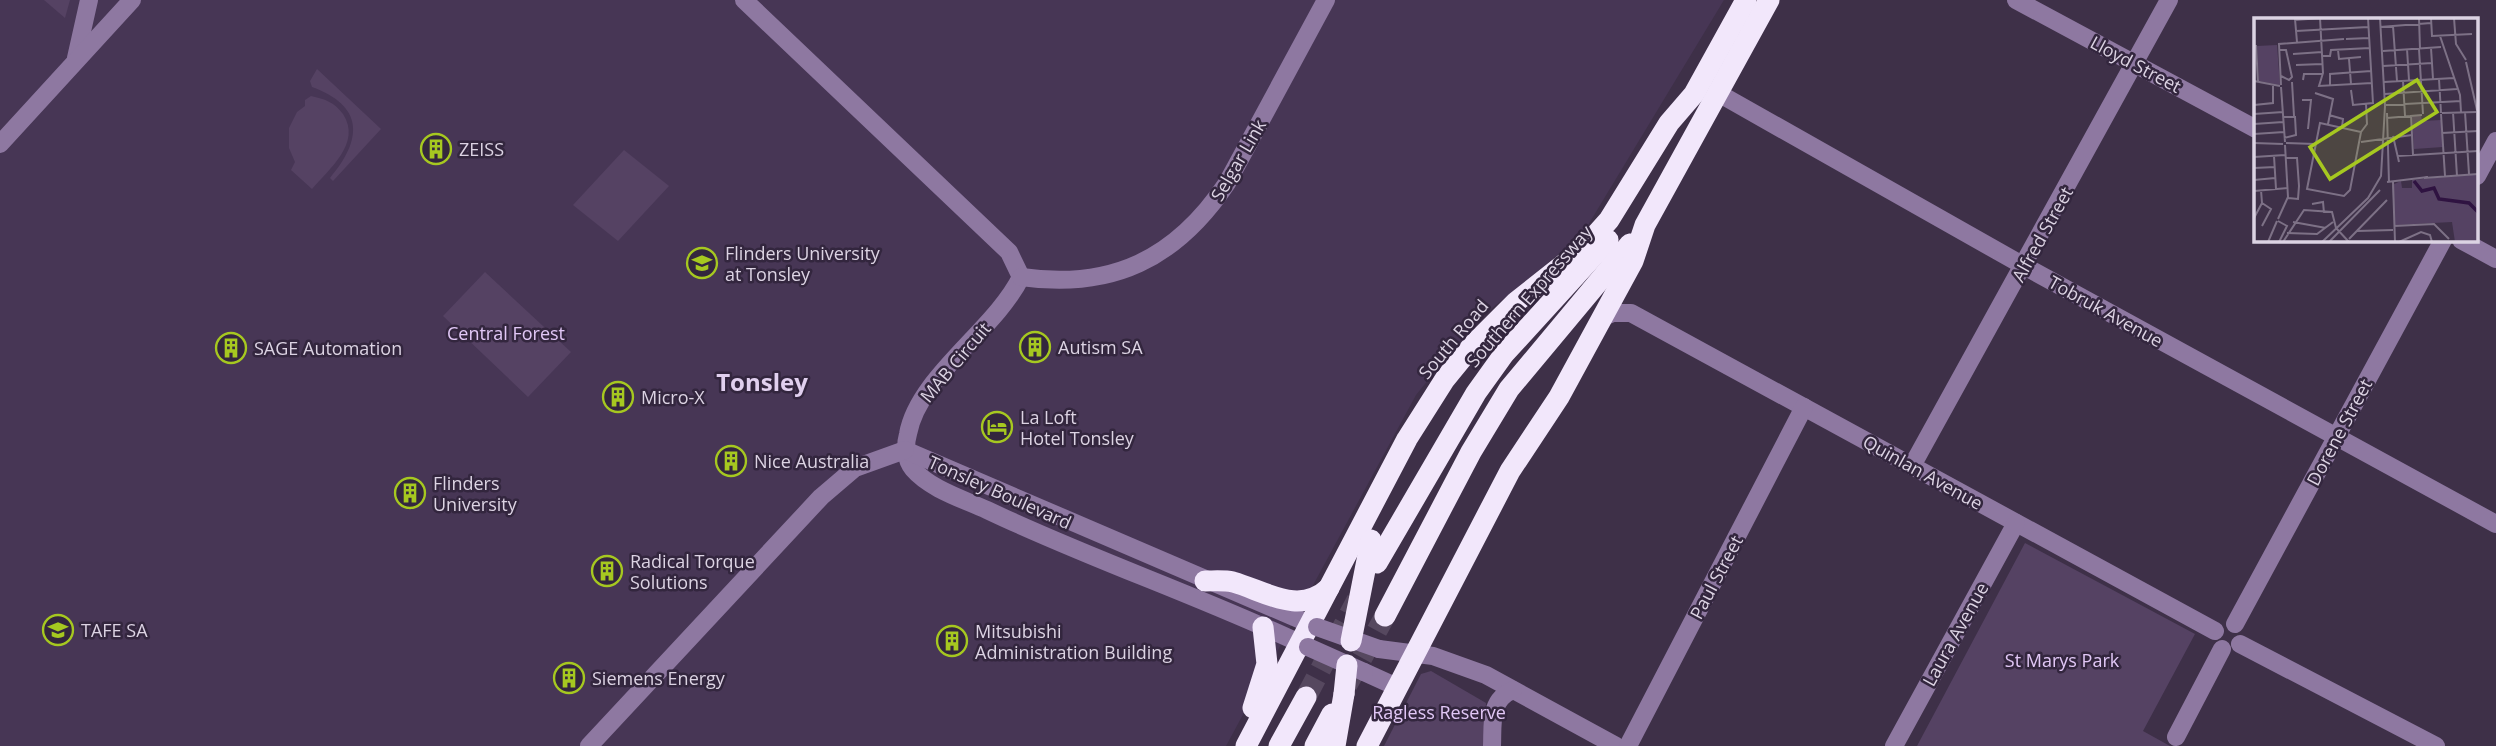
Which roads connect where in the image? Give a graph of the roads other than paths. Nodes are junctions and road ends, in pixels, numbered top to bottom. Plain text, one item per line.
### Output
1 (89, 0) edge
2 (1326, 0) edge
3 (1745, 0) edge
4 (1769, 0) edge
5 (2015, 0) edge
6 (2169, 0) edge
7 (751, 2) edge
8 (124, 3) edge
9 (75, 61) junction
10 (2135, 63) junction
11 (1717, 93) junction
12 (1694, 94) junction
13 (2254, 128) edge
14 (2496, 141) edge
15 (0, 144) edge
16 (2478, 174) edge
17 (1645, 225) junction
18 (2441, 242) edge
19 (2465, 242) edge
20 (2496, 259) edge
21 (2024, 266) junction
22 (1021, 276) junction
23 (1621, 282) junction
24 (1631, 313) junction
25 (1601, 318) junction
26 (1804, 407) junction
27 (2336, 436) junction
28 (905, 450) junction
29 (1398, 458) junction
30 (1912, 466) junction
31 (2016, 523) junction
32 (2496, 524) edge
33 (1377, 563) dead end
34 (1205, 581) junction
35 (1329, 588) junction
36 (1385, 616) tunnel mouth
37 (2235, 624) junction
38 (1314, 626) junction
39 (1262, 627) junction
40 (2216, 631) junction
41 (1351, 641) junction
42 (2240, 644) junction
43 (1304, 645) junction
44 (2222, 649) junction
45 (1413, 653) junction
46 (1356, 668) junction
47 (1397, 687) junction
48 (1513, 690) junction
49 (1306, 697) tunnel mouth
50 (1332, 715) dead end
51 (2176, 737) dead end
52 (1250, 738) edge
53 (589, 746) edge
54 (1279, 746) edge
55 (1315, 746) edge
56 (1335, 746) edge
57 (1367, 746) edge
58 (1492, 746) edge
59 (1616, 746) edge
60 (1628, 746) edge
61 (1894, 746) edge
62 (2436, 746) edge

1 - 9 street
2 - 22 street, Selgar Link
3 - 12 highway, South Road
4 - 11 highway
5 - 10 street, Lloyd Street
6 - 10 street, Alfred Street
7 - 22 street
8 - 9 street
9 - 15 street
10 - 13 street, Lloyd Street
10 - 21 street, Alfred Street
11 - 17 highway
11 - 21 street, Tobruk Avenue
12 - 29 highway, South Road
12 - 33 highway, Southern Expressway
14 - 16 street
17 - 23 highway
17 - 36 highway
18 - 27 street, Dorene Street
19 - 20 street
21 - 27 street, Tobruk Avenue
21 - 30 street, Alfred Street
22 - 28 street, MAB Circuit
23 - 24 street
23 - 25 highway
24 - 25 street
24 - 26 street, Quinlan Avenue
25 - 45 highway
26 - 30 street, Quinlan Avenue
26 - 60 street, Paul Street
27 - 32 street, Tobruk Avenue
27 - 37 street, Dorene Street
28 - 34 street, Tonsley Boulevard
28 - 39 street, Tonsley Boulevard
28 - 53 street
29 - 35 highway, South Road
29 - 41 highway, bridge
30 - 31 street, Quinlan Avenue
31 - 40 street, Quinlan Avenue
31 - 61 street, Laura Avenue
34 - 35 highway
34 - 38 street, Tonsley Boulevard
35 - 38 highway, South Road
37 - 40 street
37 - 42 street
38 - 41 street, Tonsley Boulevard, bridge
38 - 43 highway, South Road
39 - 43 street, Tonsley Boulevard
39 - 52 highway
40 - 44 street
41 - 45 street, Tonsley Boulevard, bridge
41 - 46 highway
42 - 44 street
42 - 62 street
43 - 46 street, Tonsley Boulevard, bridge
43 - 52 highway, South Road
44 - 51 street
45 - 47 highway
45 - 48 street, Tonsley Boulevard
46 - 47 street, Tonsley Boulevard
46 - 56 highway, bridge
47 - 57 highway
48 - 58 street
48 - 59 street, Tonsley Boulevard
49 - 54 highway
50 - 55 highway

